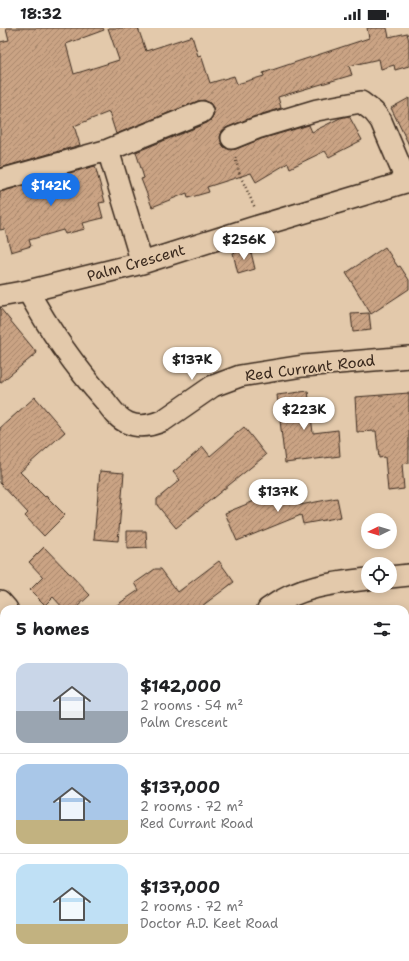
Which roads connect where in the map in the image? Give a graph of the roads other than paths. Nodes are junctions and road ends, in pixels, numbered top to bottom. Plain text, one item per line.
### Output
1 (202, 112) dead end
2 (232, 138) road end
3 (108, 150) junction
4 (0, 180) edge
5 (408, 181) edge
6 (142, 263) junction
7 (28, 291) junction
8 (0, 296) edge
9 (409, 357) edge
10 (409, 575) edge
11 (397, 576) edge
12 (361, 580) edge
13 (274, 605) edge

1 - 3 street
2 - 5 street
3 - 4 street
3 - 6 street
5 - 6 street, Palm Crescent
6 - 7 street, Palm Crescent
7 - 8 street, Palm Crescent
7 - 9 street, Red Currant Road
10 - 11 street
12 - 13 street

